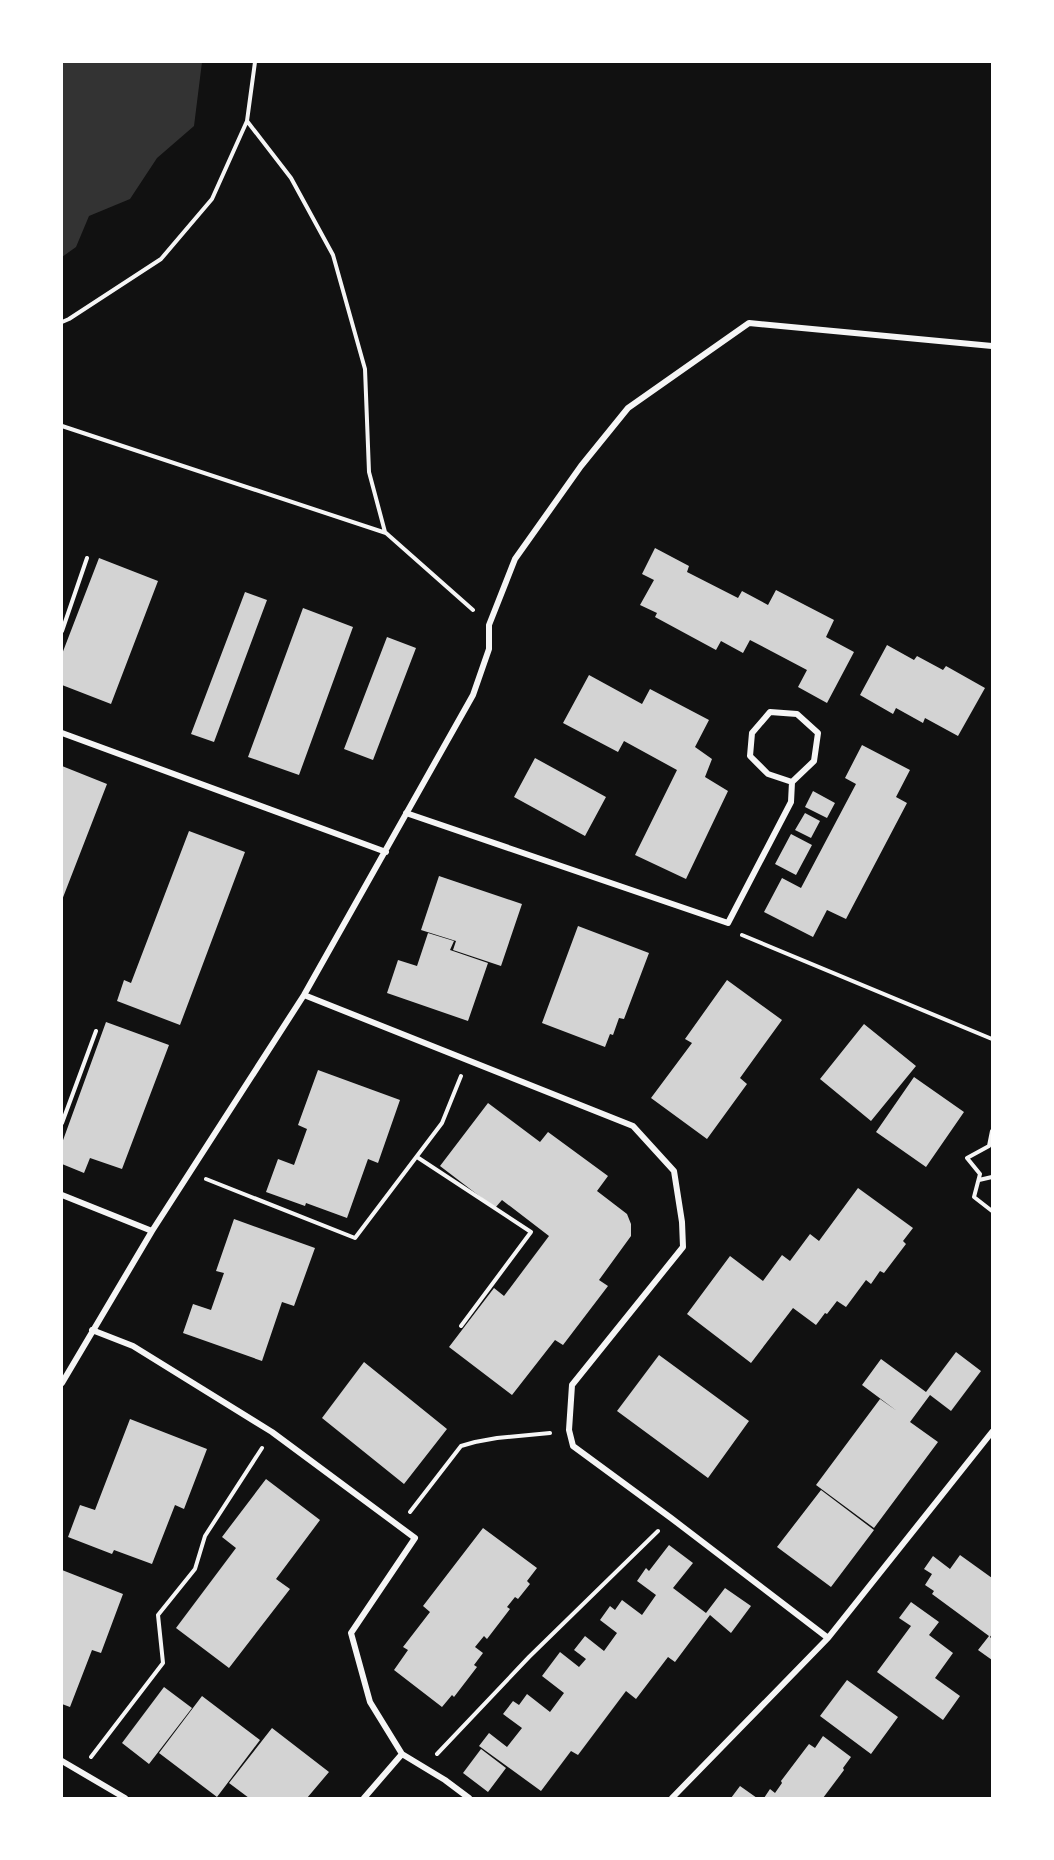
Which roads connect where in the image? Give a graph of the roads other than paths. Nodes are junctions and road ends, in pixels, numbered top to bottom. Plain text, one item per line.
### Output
1 (993, 346) edge
2 (62, 733) edge
3 (792, 782) junction
4 (406, 813) junction
5 (386, 852) junction
6 (304, 995) junction
7 (62, 1195) edge
8 (152, 1231) junction
9 (92, 1330) junction
10 (62, 1383) edge
11 (993, 1432) edge
12 (828, 1638) junction
13 (402, 1754) junction
14 (62, 1761) edge
15 (125, 1798) edge
16 (364, 1798) edge
17 (468, 1798) edge
18 (672, 1798) edge

1 - 4 street
2 - 5 street
3 - 3 street
3 - 4 street
4 - 5 street
5 - 6 street
6 - 8 street
6 - 12 street
7 - 8 street
8 - 9 street
9 - 10 street
9 - 13 street
11 - 12 street
12 - 18 street
13 - 16 street
13 - 17 street
14 - 15 street

